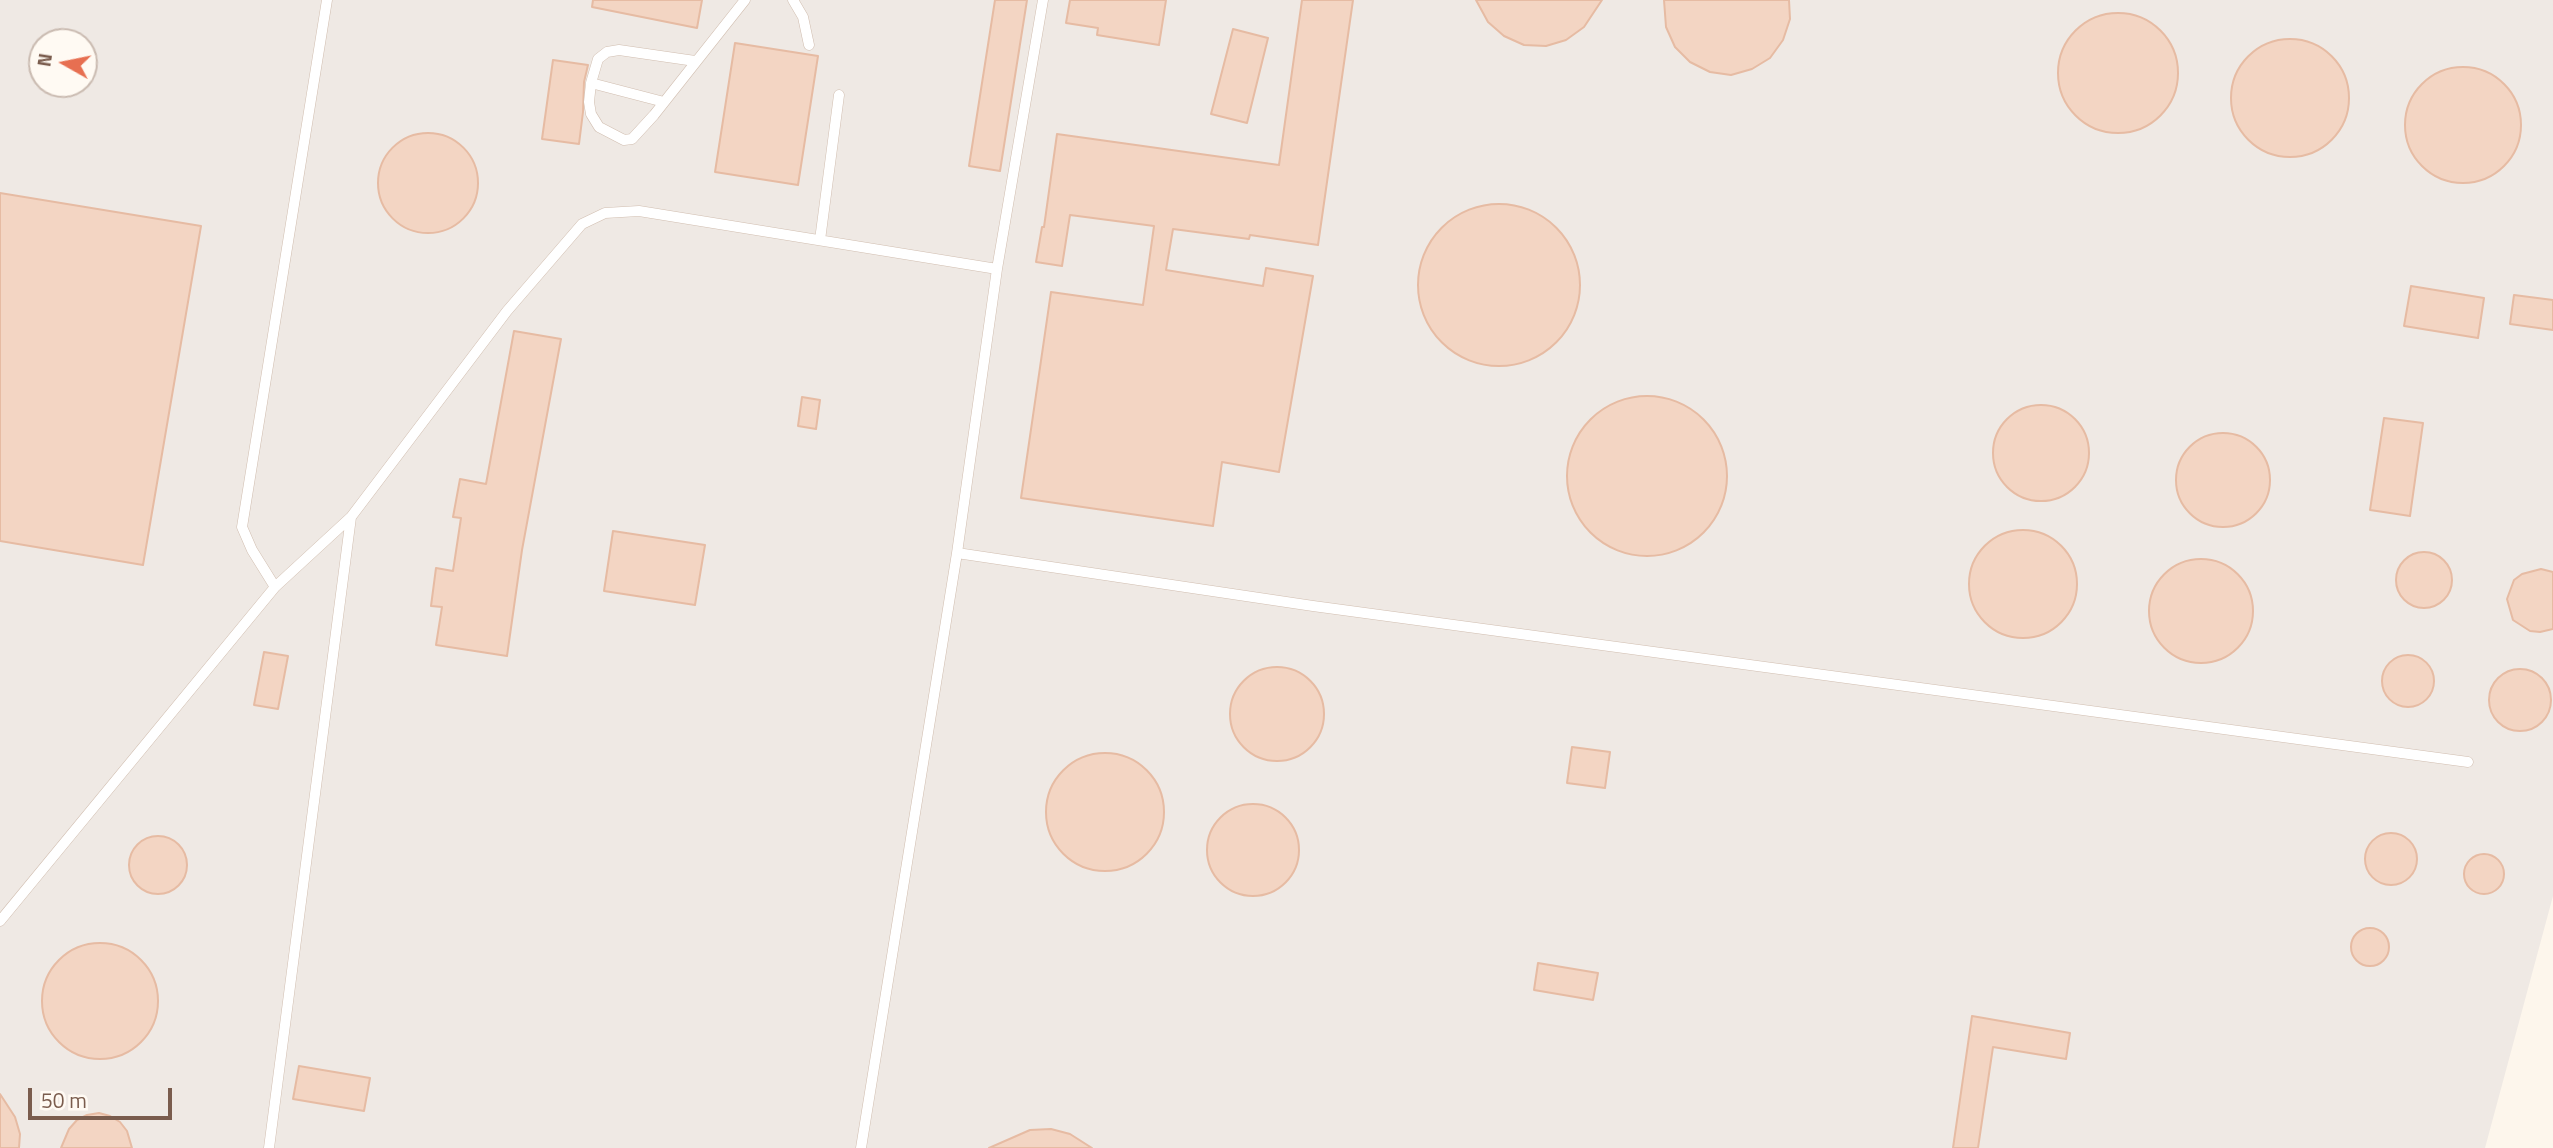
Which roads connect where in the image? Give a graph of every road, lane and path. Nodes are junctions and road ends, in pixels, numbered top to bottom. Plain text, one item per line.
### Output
1 (327, 0) edge
2 (745, 0) edge
3 (793, 0) edge
4 (1043, 0) edge
5 (809, 45) dead end
6 (695, 61) junction
7 (591, 83) junction
8 (839, 95) dead end
9 (664, 102) junction
10 (820, 240) junction
11 (997, 269) junction
12 (351, 517) junction
13 (957, 553) junction
14 (275, 587) junction
15 (2468, 762) dead end
16 (0, 920) edge
17 (269, 1148) edge
18 (862, 1148) edge

1 - 14 lane
2 - 6 lane
3 - 5 lane
4 - 11 lane
6 - 7 lane
6 - 9 lane
7 - 9 lane
7 - 9 lane
8 - 10 lane
10 - 11 lane
10 - 12 lane
11 - 13 lane
12 - 14 lane
12 - 17 lane
13 - 15 lane
13 - 18 lane
14 - 16 lane

